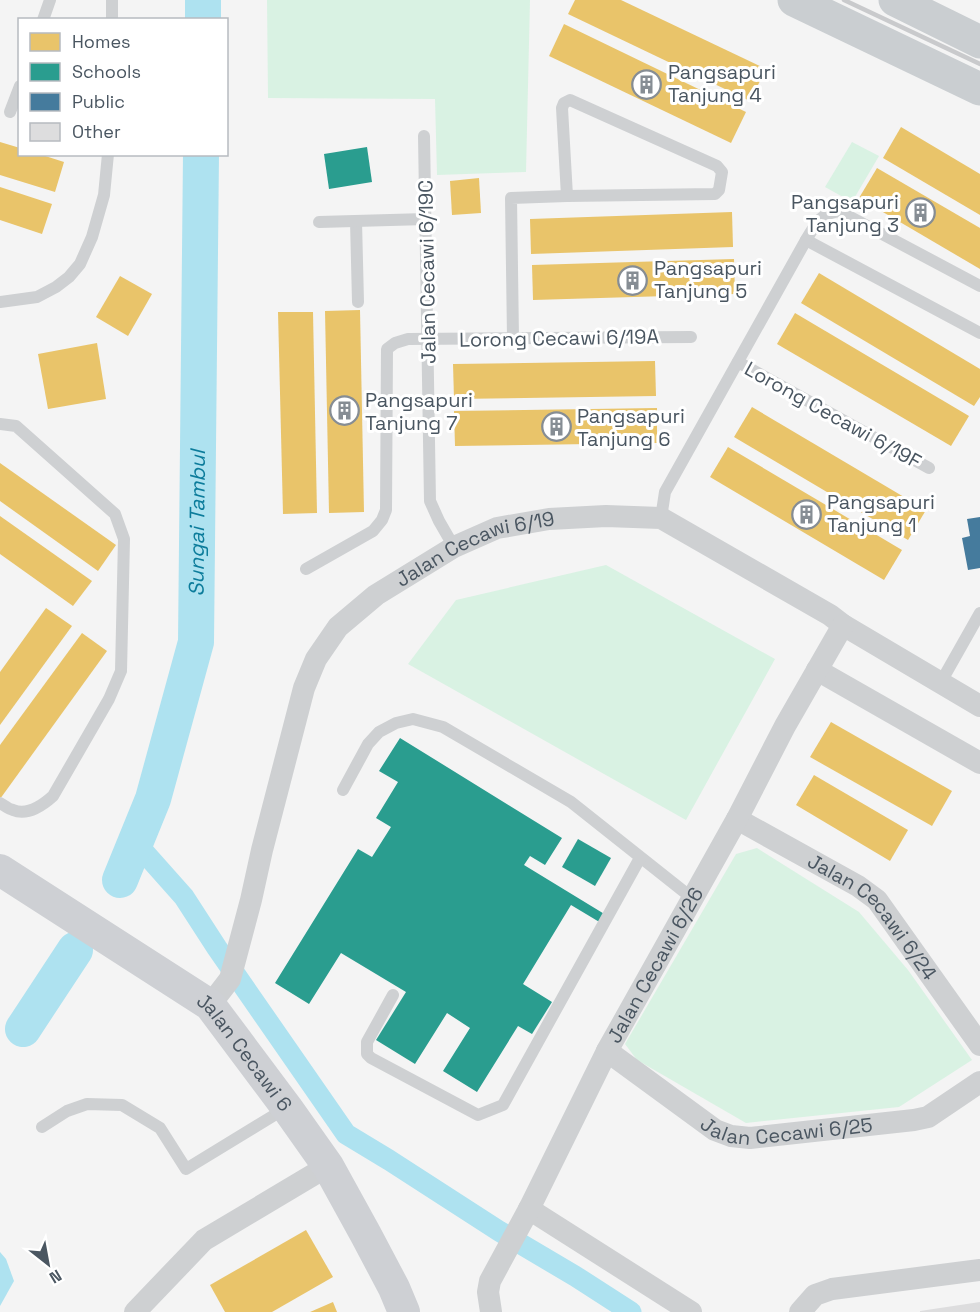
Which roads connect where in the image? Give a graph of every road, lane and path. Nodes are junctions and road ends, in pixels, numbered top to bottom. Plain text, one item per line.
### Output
1 (50, 0) edge
2 (112, 0) edge
3 (794, 0) edge
4 (895, 0) edge
5 (44, 18) edge
6 (112, 18) edge
7 (980, 42) edge
8 (980, 88) edge
9 (18, 91) edge
10 (10, 112) edge
11 (424, 136) dead end
12 (108, 156) edge
13 (567, 196) junction
14 (426, 219) junction
15 (356, 221) junction
16 (320, 222) dead end
17 (806, 240) junction
18 (980, 285) edge
19 (0, 302) edge
20 (358, 302) dead end
21 (980, 333) edge
22 (691, 337) dead end
23 (513, 338) junction
24 (428, 339) junction
25 (738, 362) junction
26 (0, 424) edge
27 (929, 468) dead end
28 (662, 518) junction
29 (454, 547) junction
30 (306, 569) dead end
31 (980, 613) edge
32 (843, 625) junction
33 (818, 670) junction
34 (941, 682) junction
35 (980, 706) edge
36 (980, 763) edge
37 (343, 790) dead end
38 (0, 803) edge
39 (737, 819) junction
40 (640, 858) junction
41 (0, 870) edge
42 (692, 898) junction
43 (393, 995) dead end
44 (210, 1005) junction
45 (978, 1037) edge
46 (607, 1051) junction
47 (980, 1082) edge
48 (287, 1108) junction
49 (42, 1127) dead end
50 (328, 1166) junction
51 (529, 1209) junction
52 (980, 1270) edge
53 (135, 1312) edge
54 (404, 1312) edge
55 (491, 1312) edge
56 (691, 1312) edge
57 (800, 1312) edge

1 - 5 lane
2 - 6 lane
3 - 8 main road
4 - 7 main road
9 - 10 lane
11 - 14 lane, Jalan Cecawi 6/19C
12 - 19 lane
13 - 13 lane
13 - 23 lane
14 - 15 lane
14 - 24 lane, Jalan Cecawi 6/19C
15 - 16 lane
15 - 20 lane
17 - 18 lane
17 - 21 lane
17 - 25 lane
22 - 23 lane, Lorong Cecawi 6/19A
23 - 24 lane, Lorong Cecawi 6/19A
24 - 29 lane, Jalan Cecawi 6/19C
24 - 30 lane, Lorong Cecawi 6/19A
25 - 27 lane, Lorong Cecawi 6/19F
25 - 28 lane
26 - 38 lane
28 - 29 street, Jalan Cecawi 6/19
28 - 32 street, Jalan Cecawi 6/19
29 - 44 street, Jalan Cecawi 6/19
31 - 34 lane
32 - 33 street, Jalan Cecawi 6/26
32 - 34 street, Jalan Cecawi 6/19
33 - 36 street
33 - 39 street, Jalan Cecawi 6/26
34 - 35 street, Jalan Cecawi 6/19
37 - 40 lane
39 - 42 street, Jalan Cecawi 6/26
39 - 45 street, Jalan Cecawi 6/24
40 - 42 lane
40 - 43 lane
41 - 44 street, Jalan Cecawi 6
42 - 46 street, Jalan Cecawi 6/26
44 - 48 street, Jalan Cecawi 6
46 - 47 street, Jalan Cecawi 6/25
46 - 51 street, Jalan Cecawi 6/26
48 - 49 lane
48 - 50 street, Jalan Cecawi 6
50 - 53 street
50 - 54 street, Jalan Cecawi 6
51 - 55 street, Jalan Cecawi 6/26
51 - 56 street
52 - 57 street

